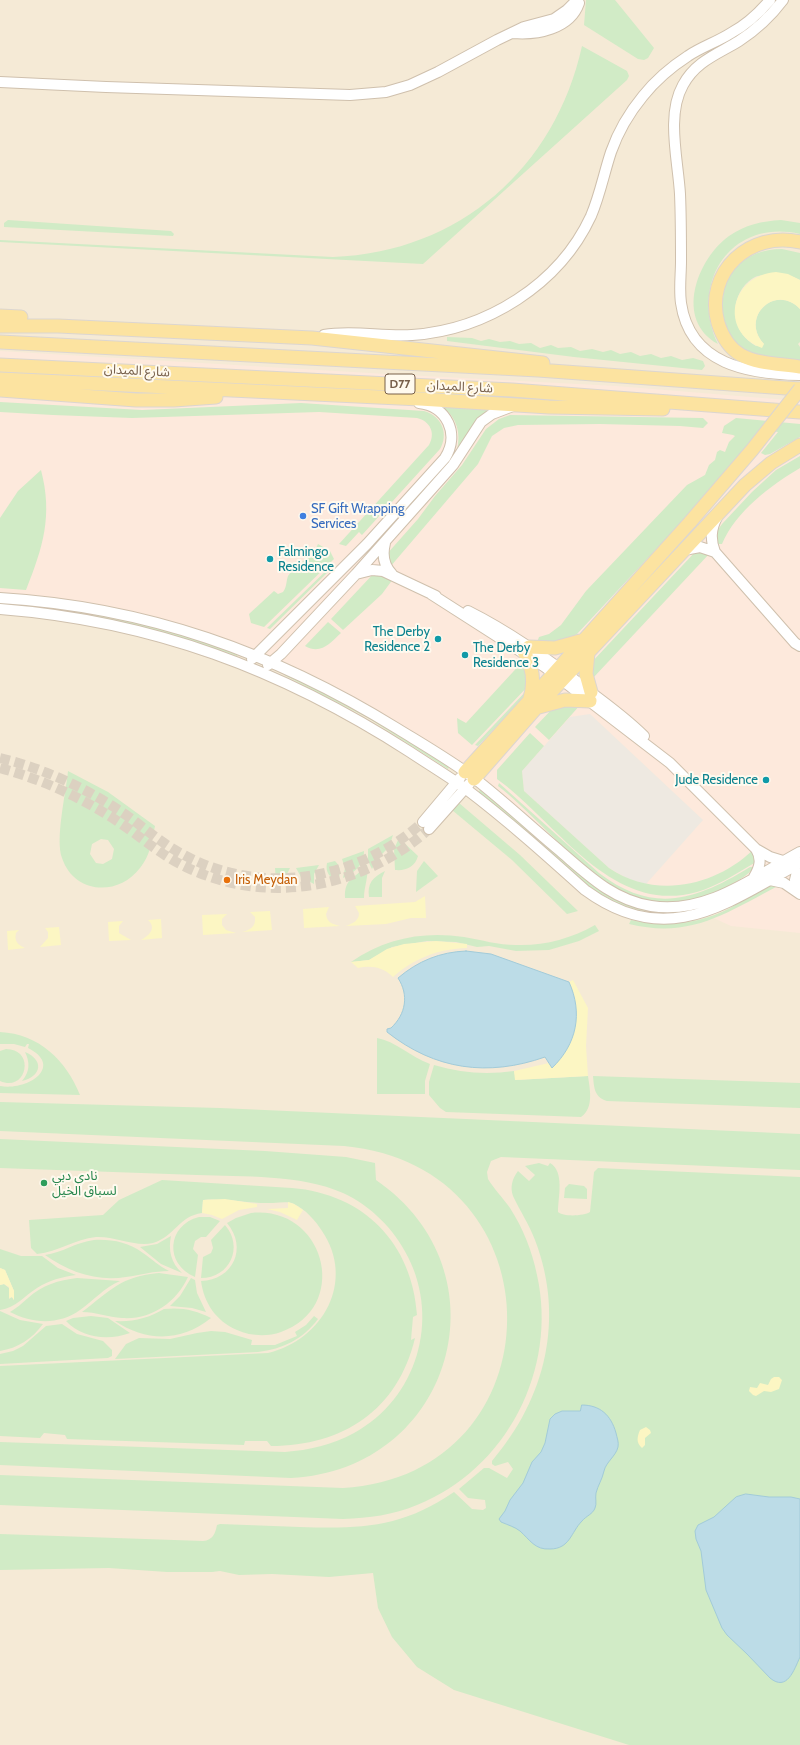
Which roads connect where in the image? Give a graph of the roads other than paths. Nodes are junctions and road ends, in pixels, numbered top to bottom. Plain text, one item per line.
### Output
1 (577, 0) edge
2 (580, 0) edge
3 (770, 0) edge
4 (783, 0) edge
5 (513, 33) junction
6 (0, 82) edge
7 (800, 242) edge
8 (0, 316) edge
9 (0, 326) edge
10 (86, 327) junction
11 (312, 338) junction
12 (0, 342) edge
13 (0, 365) edge
14 (800, 367) edge
15 (800, 375) edge
16 (626, 377) junction
17 (0, 379) edge
18 (800, 389) edge
19 (0, 390) edge
20 (267, 392) junction
21 (387, 398) junction
22 (517, 405) junction
23 (758, 409) junction
24 (800, 412) edge
25 (800, 445) edge
26 (718, 514) junction
27 (385, 542) junction
28 (684, 550) junction
29 (715, 552) junction
30 (356, 574) junction
31 (392, 574) junction
32 (0, 598) edge
33 (0, 609) edge
34 (583, 639) junction
35 (798, 647) edge
36 (527, 650) junction
37 (588, 653) junction
38 (256, 655) junction
39 (272, 662) junction
40 (246, 665) junction
41 (261, 671) junction
42 (560, 674) junction
43 (591, 697) junction
44 (534, 703) junction
45 (470, 775) junction
46 (461, 785) junction
47 (426, 825) tunnel mouth
48 (756, 849) junction
49 (800, 852) edge
50 (783, 861) junction
51 (799, 864) edge
52 (754, 877) junction
53 (770, 880) junction
54 (800, 891) edge
55 (800, 894) edge

1 - 5 street
2 - 5 street
3 - 11 street
4 - 15 street
5 - 6 street
7 - 14 main road
8 - 10 main road
9 - 10 main road
10 - 11 main road
11 - 16 main road
12 - 16 main road, شارع الميدان / D77
13 - 23 main road, شارع الميدان / D77
16 - 18 main road, شارع الميدان / D77
17 - 20 main road
18 - 34 main road, bridge
19 - 20 main road
20 - 21 main road
21 - 22 main road
21 - 38 street
22 - 23 main road
22 - 27 street
23 - 24 main road, شارع الميدان / D77
25 - 26 main road
26 - 28 main road
26 - 29 street
27 - 30 street
27 - 31 street
28 - 29 street
28 - 37 main road
29 - 35 street
30 - 31 street
30 - 39 street
31 - 36 street
32 - 38 street
33 - 40 street
34 - 36 main road
34 - 42 main road
36 - 42 street
36 - 44 main road
37 - 42 main road
37 - 43 main road
38 - 39 street
38 - 40 street
39 - 41 street
39 - 45 street
40 - 41 street
41 - 46 street
42 - 43 street
42 - 44 main road
43 - 44 main road
43 - 48 street
44 - 45 main road
45 - 46 street
45 - 52 street
46 - 47 street
46 - 53 street
48 - 50 street
48 - 52 street
49 - 50 street
50 - 52 street
51 - 53 street
51 - 54 street
53 - 55 street

